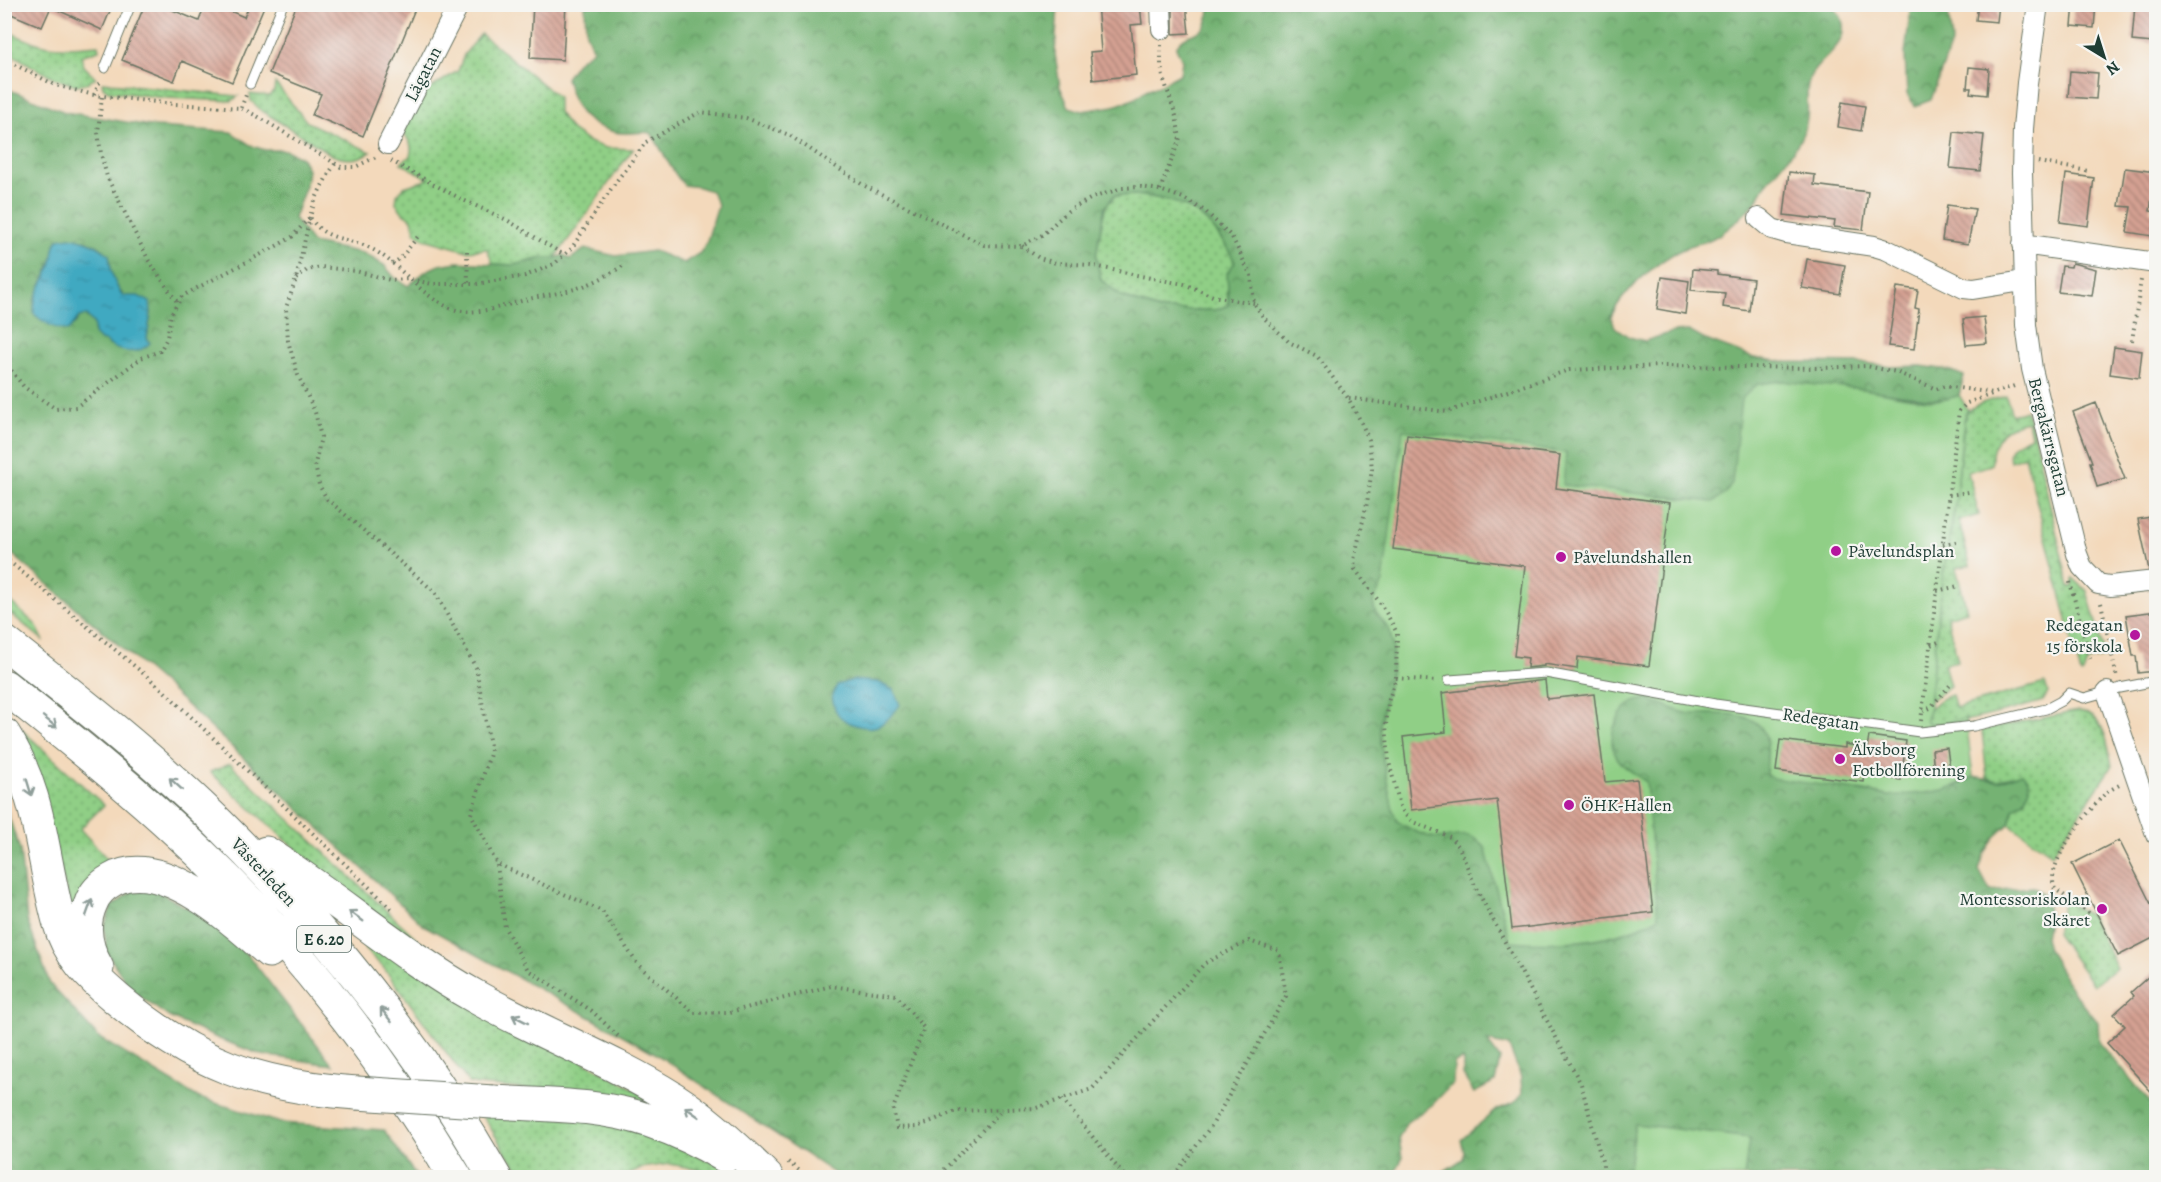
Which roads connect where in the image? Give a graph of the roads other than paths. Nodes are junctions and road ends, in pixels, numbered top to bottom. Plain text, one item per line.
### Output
1 (131, 4) edge
2 (283, 4) edge
3 (459, 4) edge
4 (1161, 4) edge
5 (2038, 4) edge
6 (1162, 29) road end
7 (105, 69) dead end
8 (250, 84) dead end
9 (383, 149) road end
10 (1759, 218) dead end
11 (2023, 244) junction
12 (2150, 262) edge
13 (2023, 281) junction
14 (2157, 581) edge
15 (4, 642) edge
16 (1449, 681) road end
17 (2157, 681) edge
18 (4, 686) edge
19 (2113, 690) junction
20 (4, 735) edge
21 (219, 824) junction
22 (2157, 834) edge
23 (118, 999) junction
24 (360, 1035) junction
25 (770, 1171) edge
26 (456, 1178) edge
27 (495, 1178) edge

1 - 7 lane
2 - 8 lane
3 - 9 street, Lägatan
4 - 6 street
5 - 11 street, Bergakärrsgatan
10 - 13 street
11 - 12 street
11 - 13 street, Bergakärrsgatan
13 - 14 street, Bergakärrsgatan
21 -> 15 highway, Västerleden / E 6.20
16 - 19 lane, Redegatan
17 - 19 lane
18 -> 24 highway, Västerleden / E 6.20
19 - 22 street
20 -> 23 highway
25 -> 21 highway
27 -> 21 highway, Västerleden / E 6.20
23 -> 24 highway
23 - 25 highway, bridge
24 - 26 highway, Västerleden / E 6.20

